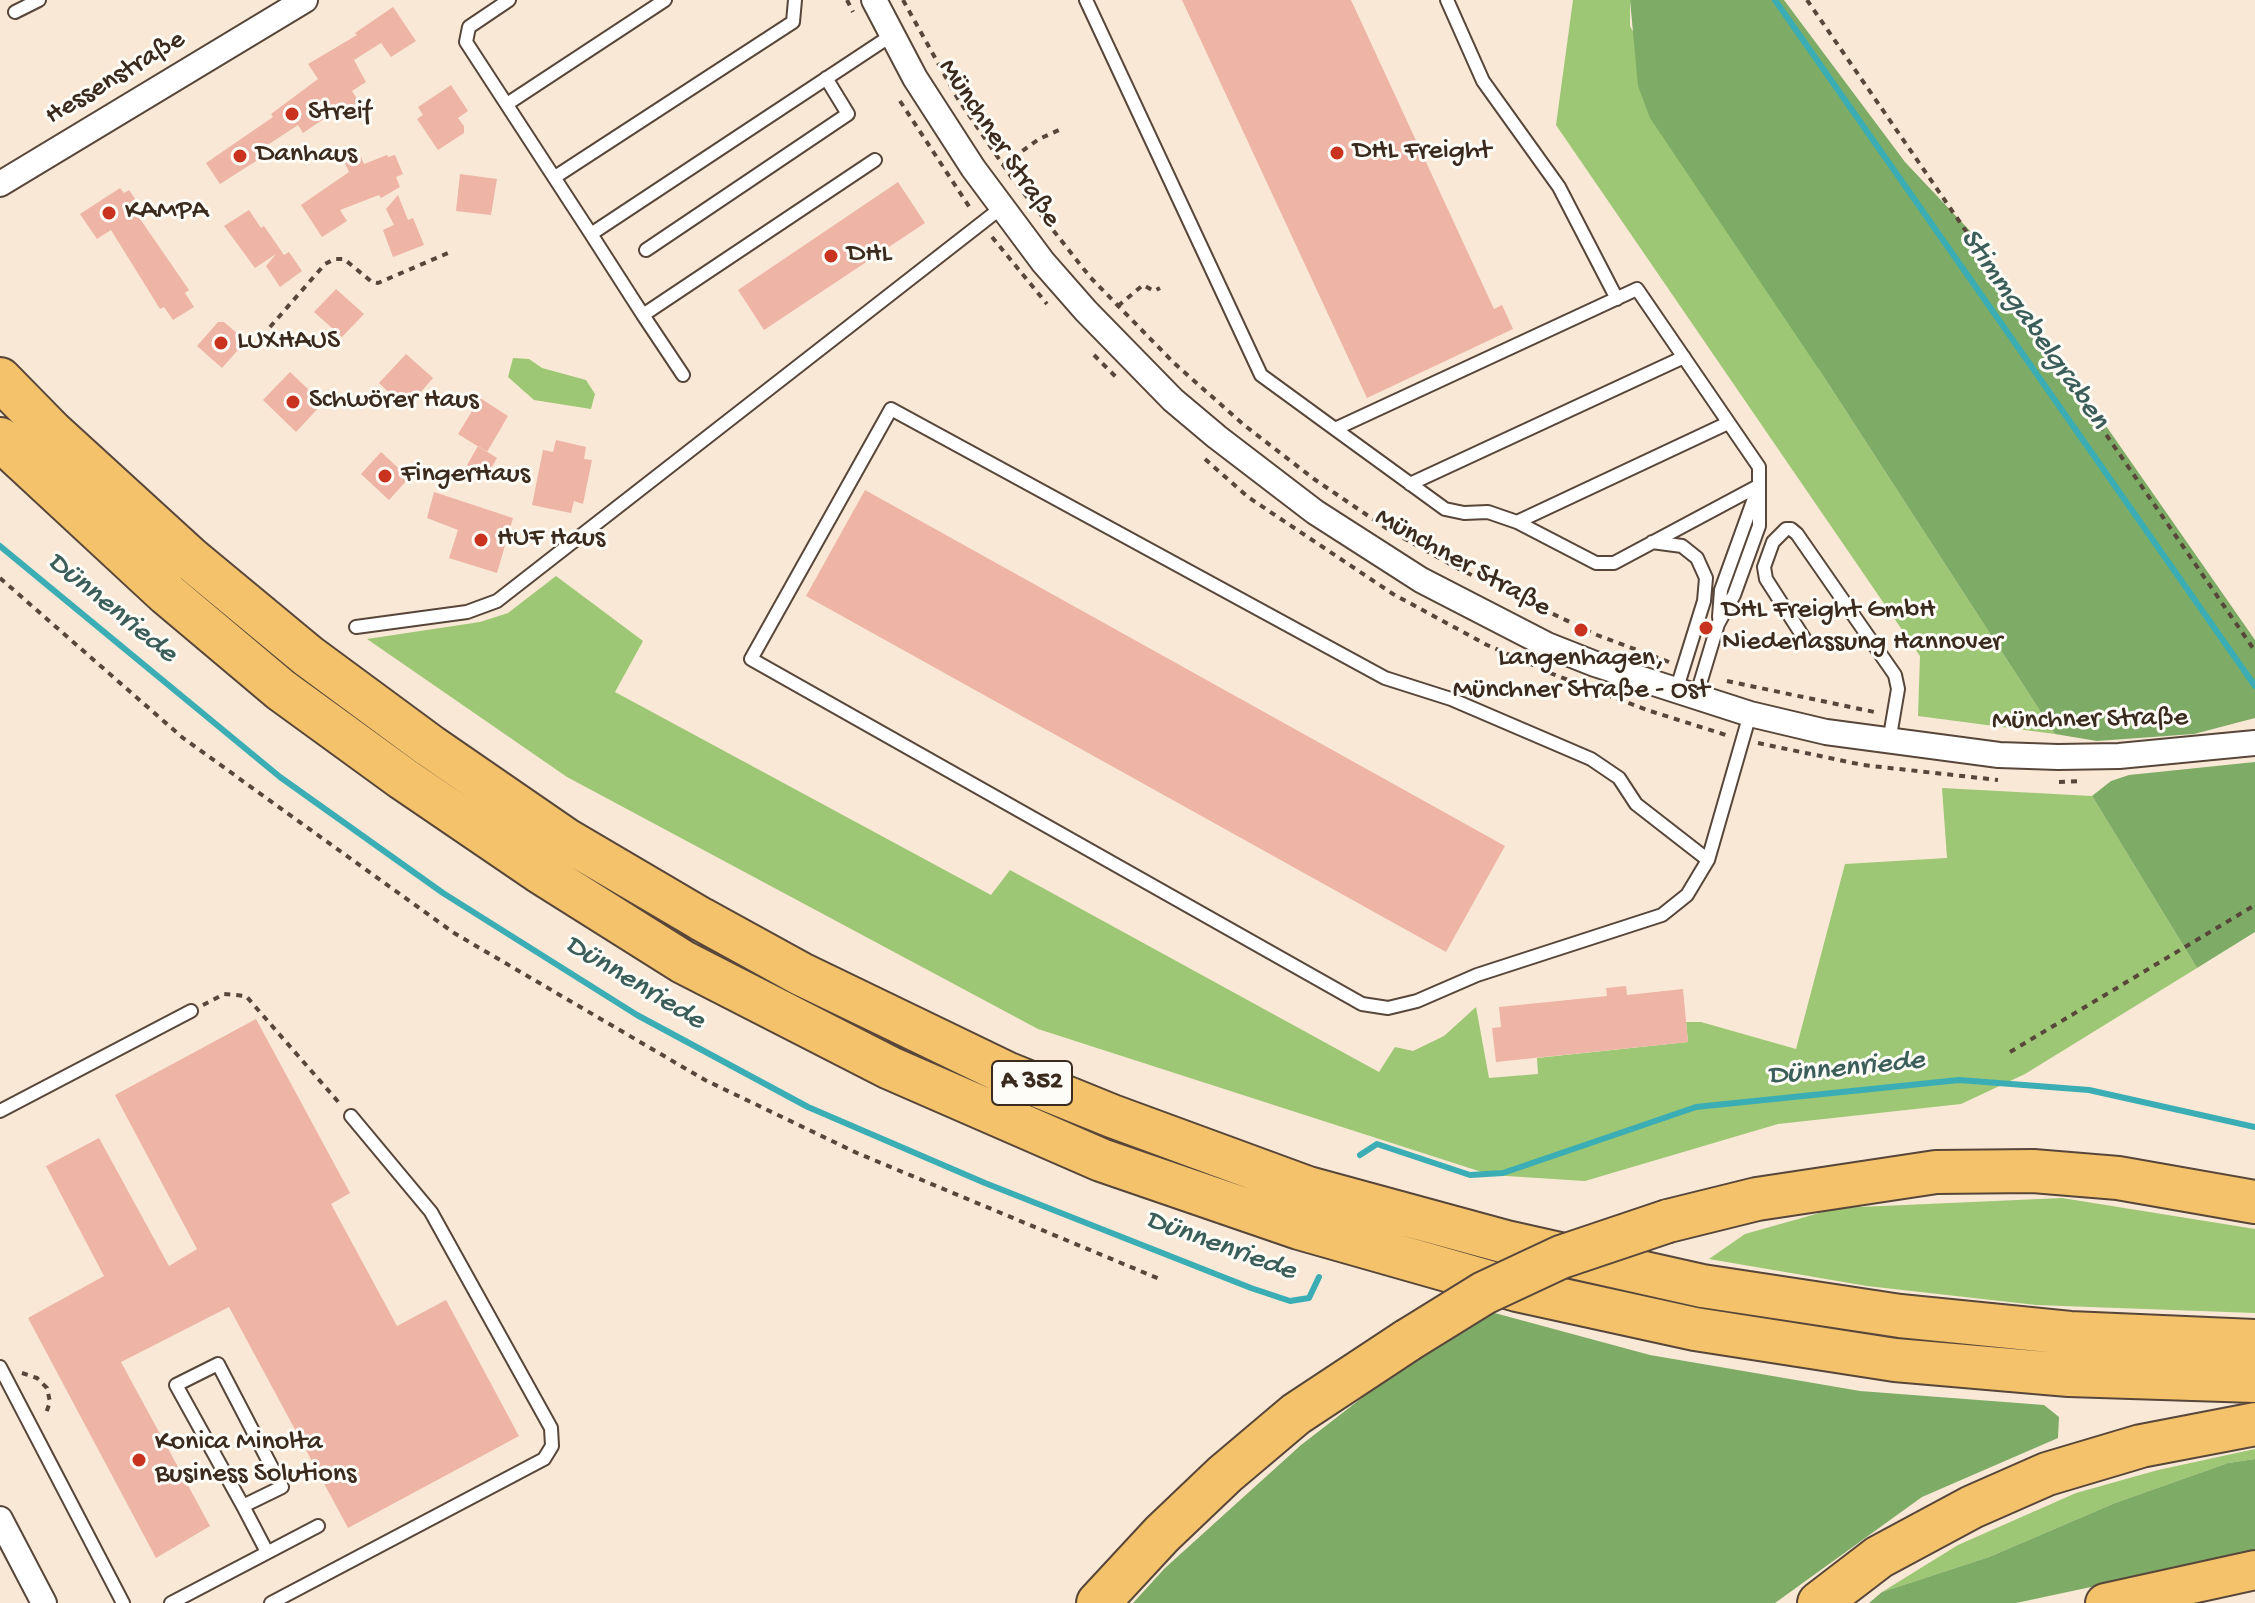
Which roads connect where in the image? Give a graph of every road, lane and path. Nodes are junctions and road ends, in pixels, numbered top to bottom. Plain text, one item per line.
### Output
1 (39, 0) edge
2 (305, 0) edge
3 (509, 0) edge
4 (665, 0) edge
5 (795, 0) edge
6 (847, 0) edge
7 (874, 0) edge
8 (1086, 0) edge
9 (1447, 0) edge
10 (1807, 0) edge
11 (15, 12) dead end
12 (892, 35) junction
13 (871, 48) junction
14 (826, 78) junction
15 (894, 91) dead end
16 (507, 104) junction
17 (1059, 130) dead end
18 (875, 160) dead end
19 (1003, 165) dead end
20 (555, 177) junction
21 (0, 184) edge
22 (1001, 208) junction
23 (981, 223) junction
24 (591, 234) junction
25 (646, 250) dead end
26 (448, 253) dead end
27 (1160, 288) dead end
28 (1617, 299) junction
29 (1118, 306) dead end
30 (1051, 309) dead end
31 (643, 315) junction
32 (270, 327) dead end
33 (1090, 351) dead end
34 (1684, 357) junction
35 (683, 375) dead end
36 (0, 379) edge
37 (1118, 379) dead end
38 (1728, 423) junction
39 (1335, 429) junction
40 (0, 439) edge
41 (1198, 452) dead end
42 (1410, 484) junction
43 (1758, 486) junction
44 (1517, 522) junction
45 (1652, 542) junction
46 (0, 578) edge
47 (356, 627) dead end
48 (1804, 638) dead end
49 (2255, 651) edge
50 (1686, 694) junction
51 (1750, 714) junction
52 (1743, 739) junction
53 (1889, 742) junction
54 (2255, 743) edge
55 (2089, 779) dead end
56 (2010, 780) dead end
57 (2050, 781) dead end
58 (1708, 860) junction
59 (2255, 905) edge
60 (191, 1011) joint
61 (2010, 1052) dead end
62 (0, 1111) edge
63 (351, 1116) joint
64 (2255, 1202) edge
65 (1162, 1280) dead end
66 (2255, 1341) edge
67 (0, 1367) edge
68 (2255, 1381) edge
69 (2255, 1424) edge
70 (243, 1506) junction
71 (0, 1519) edge
72 (318, 1526) dead end
73 (267, 1552) junction
74 (2255, 1570) edge
75 (44, 1603) edge
76 (123, 1603) edge
77 (171, 1603) edge
78 (271, 1603) edge
79 (1098, 1603) edge
80 (1819, 1603) edge
81 (2105, 1603) edge

1 - 11 lane
2 - 21 street, Hessenstraße
3 - 16 lane
4 - 16 lane
5 - 20 lane
6 - 13 path
7 - 12 street, Münchner Straße
8 - 39 lane
9 - 28 lane
10 - 49 path
12 - 13 lane
12 - 22 street, Münchner Straße
13 - 14 lane
14 - 24 lane
14 - 25 lane
15 - 23 path
16 - 20 lane
17 - 19 path
18 - 31 lane
20 - 24 lane
22 - 23 lane
22 - 50 street, Münchner Straße
23 - 30 path
23 - 47 lane
24 - 31 lane
26 - 32 path
27 - 29 path
28 - 34 lane
28 - 39 lane
31 - 35 lane
33 - 37 path
34 - 38 lane
34 - 42 lane
36 - 66 highway, A 352
38 - 43 lane
38 - 44 lane
39 - 42 lane
40 - 68 highway, A 352
41 - 52 path
42 - 44 lane
43 - 45 lane
43 - 50 lane
44 - 45 lane
45 - 50 lane
46 - 65 path
48 - 53 lane
50 - 51 street, Münchner Straße
51 - 52 lane
51 - 53 street, Münchner Straße
52 - 56 path
52 - 58 lane
53 - 54 street, Münchner Straße
55 - 57 path
58 - 58 lane
59 - 61 path
60 - 62 lane
60 - 63 path
63 - 78 lane
64 - 79 highway, bridge
67 - 76 lane
69 - 80 highway
70 - 70 lane
70 - 73 lane
71 - 75 street
72 - 73 lane
73 - 77 lane
74 - 81 highway

